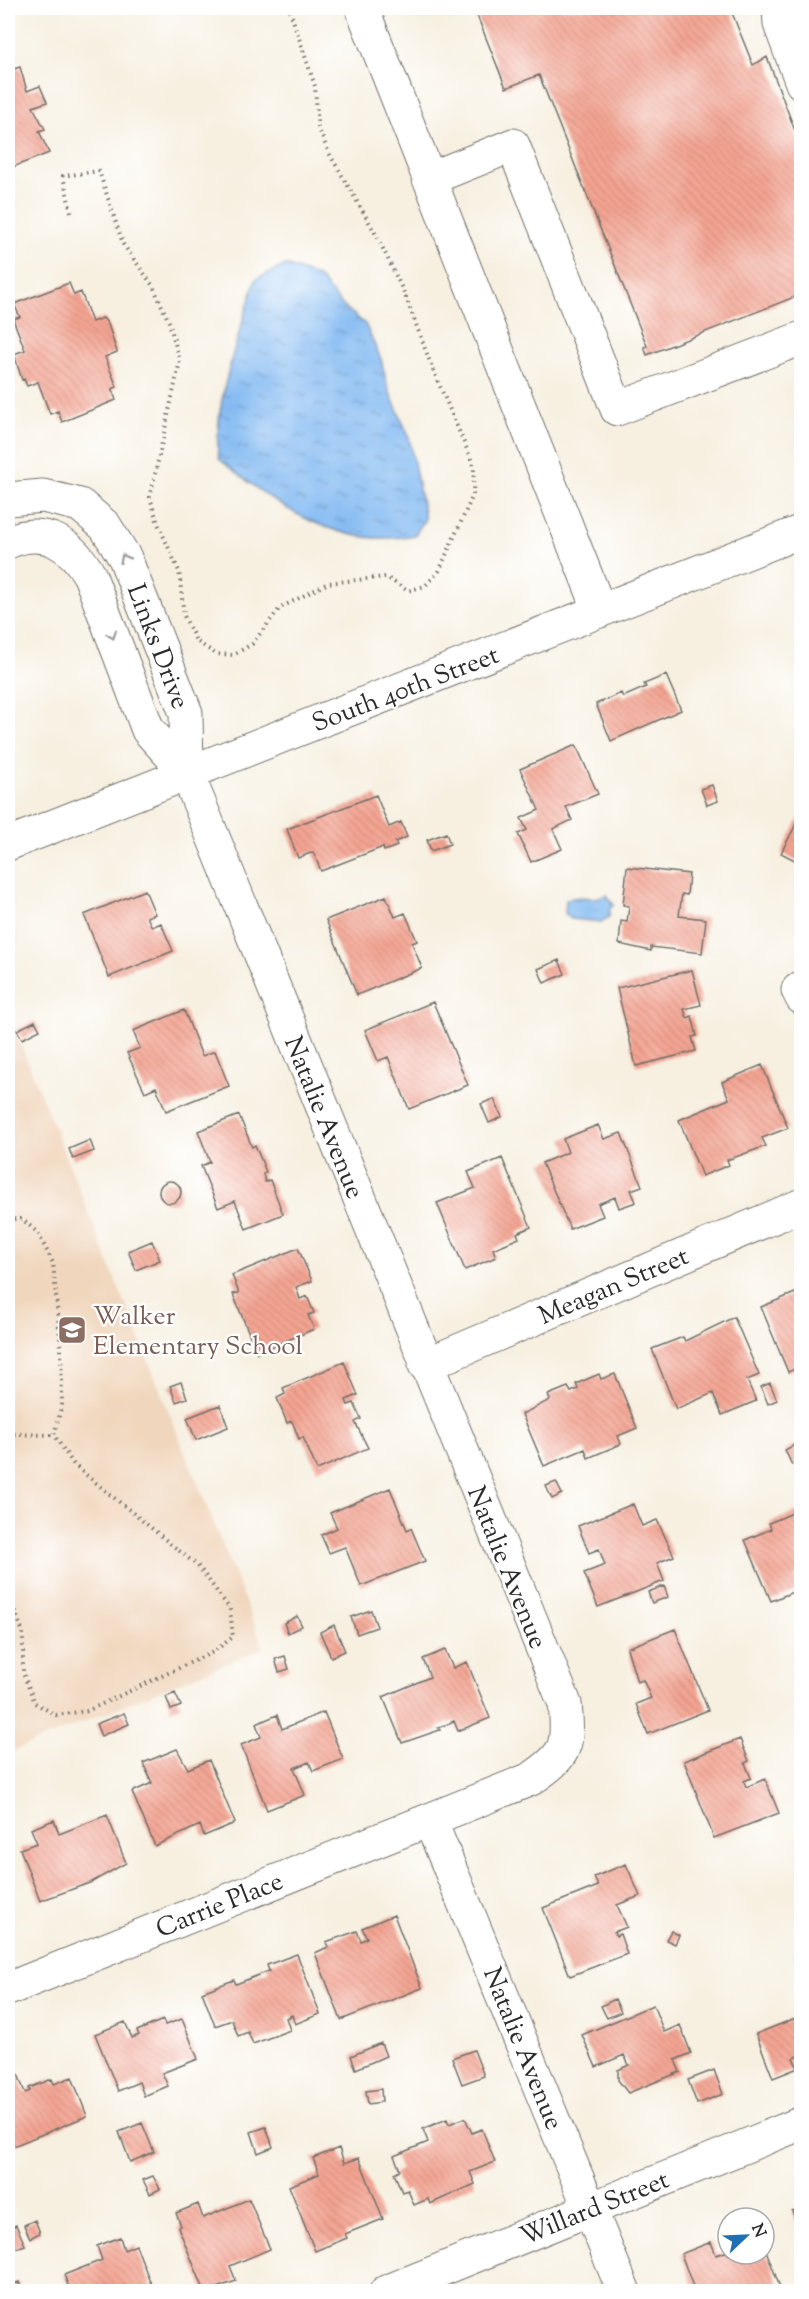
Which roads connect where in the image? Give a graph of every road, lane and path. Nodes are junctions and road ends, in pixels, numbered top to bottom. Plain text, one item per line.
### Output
1 (289, 8) edge
2 (362, 8) edge
3 (780, 8) edge
4 (801, 83) edge
5 (429, 179) junction
6 (71, 212) dead end
7 (801, 338) edge
8 (8, 500) edge
9 (801, 531) edge
10 (10, 532) edge
11 (600, 612) junction
12 (187, 773) junction
13 (8, 844) edge
14 (801, 1205) edge
15 (8, 1219) edge
16 (425, 1365) junction
17 (8, 1434) edge
18 (54, 1435) junction
19 (8, 1602) edge
20 (430, 1820) junction
21 (8, 1989) edge
22 (801, 2122) edge
23 (590, 2209) junction
24 (386, 2292) edge
25 (624, 2292) edge

1 - 6 path
2 - 5 street
3 - 4 street
5 - 7 street
5 - 11 street
12 -> 8 street, Links Drive
9 - 11 street, South 40th Street
10 -> 12 street, Links Drive
11 - 12 street, South 40th Street
12 - 13 street, South 40th Street
12 - 16 street, Natalie Avenue
14 - 16 street, Meagan Street
15 - 18 path
16 - 20 street, Natalie Avenue
17 - 18 path
18 - 19 path
20 - 21 street, Carrie Place
20 - 23 street, Natalie Avenue
22 - 23 street, Willard Street
23 - 24 street, Willard Street
23 - 25 street, Natalie Avenue

